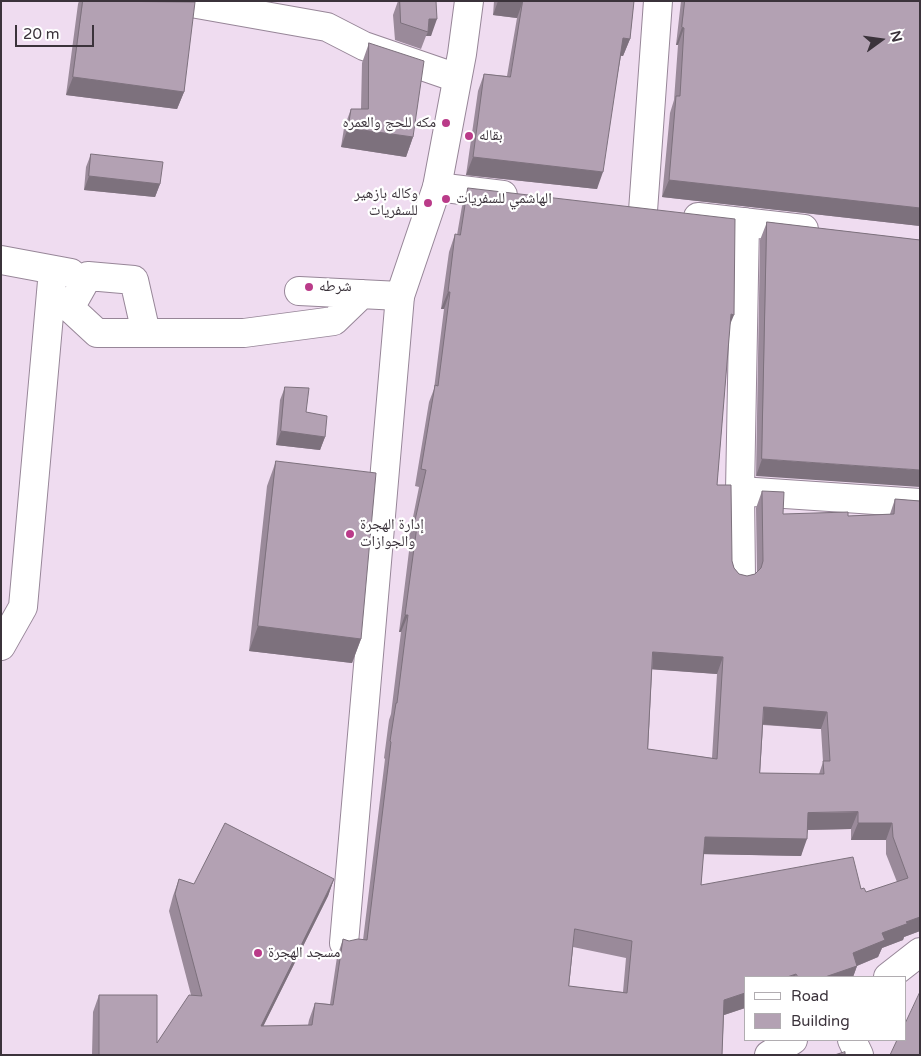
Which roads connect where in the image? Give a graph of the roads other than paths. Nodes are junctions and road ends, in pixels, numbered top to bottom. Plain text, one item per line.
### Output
1 (180, 1) edge
2 (469, 1) edge
3 (658, 1) edge
4 (457, 78) junction
5 (437, 187) junction
6 (525, 197) edge
7 (745, 222) junction
8 (832, 232) edge
9 (1, 260) edge
10 (54, 270) junction
11 (88, 276) junction
12 (299, 291) dead end
13 (362, 294) junction
14 (400, 296) junction
15 (146, 333) junction
16 (740, 492) junction
17 (920, 503) edge
18 (741, 578) edge
19 (1, 646) edge
20 (344, 943) edge
21 (920, 952) edge
22 (889, 976) edge
23 (792, 1041) edge
24 (852, 1041) edge
25 (768, 1055) edge
26 (859, 1055) edge

1 - 4 street
2 - 4 street
3 - 7 street
4 - 5 street
5 - 6 street
5 - 14 street
7 - 8 street
7 - 16 street
9 - 10 street
10 - 11 street
10 - 19 street
11 - 15 street
11 - 15 street
12 - 13 street
13 - 14 street
13 - 15 street
14 - 20 street
16 - 17 street
16 - 18 street
21 - 22 street
23 - 25 street
24 - 26 street

